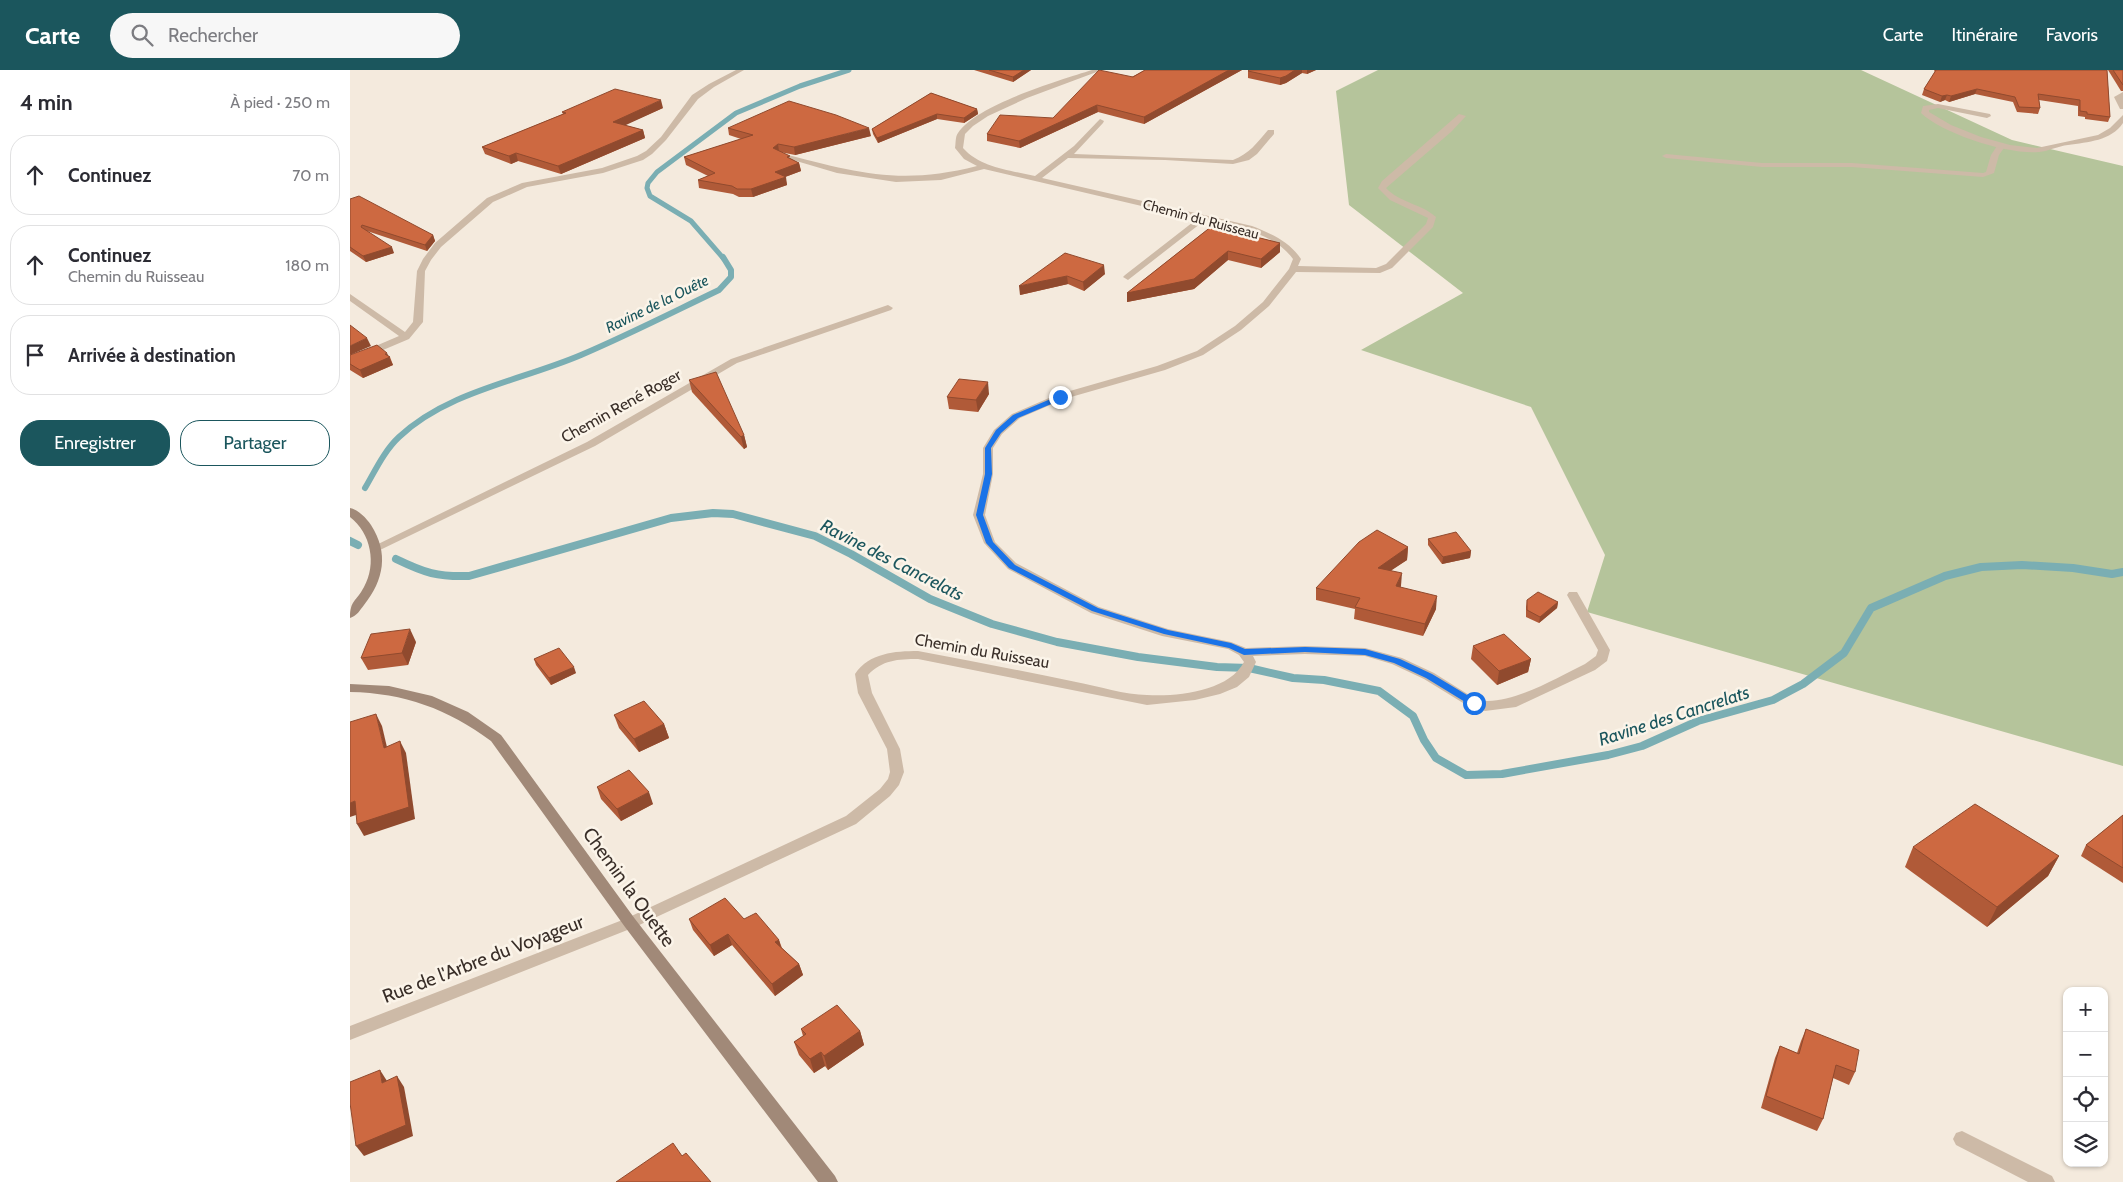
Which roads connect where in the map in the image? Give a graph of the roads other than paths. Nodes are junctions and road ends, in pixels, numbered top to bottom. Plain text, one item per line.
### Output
1 (741, 70) edge
2 (1099, 70) edge
3 (2123, 94) edge
4 (2123, 107) edge
5 (1462, 116) dead end
6 (1987, 116) dead end
7 (2123, 117) edge
8 (1100, 121) dead end
9 (1271, 132) dead end
10 (2002, 145) junction
11 (780, 155) edge
12 (1067, 156) junction
13 (1666, 156) dead end
14 (984, 167) junction
15 (1036, 179) junction
16 (1204, 217) junction
17 (1294, 269) junction
18 (1128, 277) dead end
19 (350, 297) edge
20 (888, 308) dead end
21 (406, 337) junction
22 (350, 361) edge
23 (350, 511) edge
24 (376, 548) junction
25 (1573, 595) dead end
26 (350, 614) edge
27 (1246, 663) junction
28 (350, 688) edge
29 (630, 923) junction
30 (350, 1033) edge
31 (1962, 1139) dead end
32 (829, 1182) edge
33 (2046, 1182) edge

1 - 21 street
2 - 14 street, Chemin du Ruisseau
3 - 4 street
5 - 17 street
6 - 10 street
7 - 10 street
8 - 12 street
9 - 12 street
10 - 13 street
11 - 14 street
12 - 15 street
14 - 15 street, Chemin du Ruisseau
15 - 16 street, Chemin du Ruisseau
16 - 17 street, Chemin du Ruisseau
16 - 18 street
17 - 27 street
19 - 21 street
20 - 24 street, Chemin René Roger
21 - 22 street
23 - 24 street
24 - 26 street
25 - 27 street
27 - 29 street, Chemin du Ruisseau
28 - 29 street, Chemin la Ouette
29 - 30 street, Rue de l'Arbre du Voyageur
29 - 32 street, Chemin la Ouette
31 - 33 street

